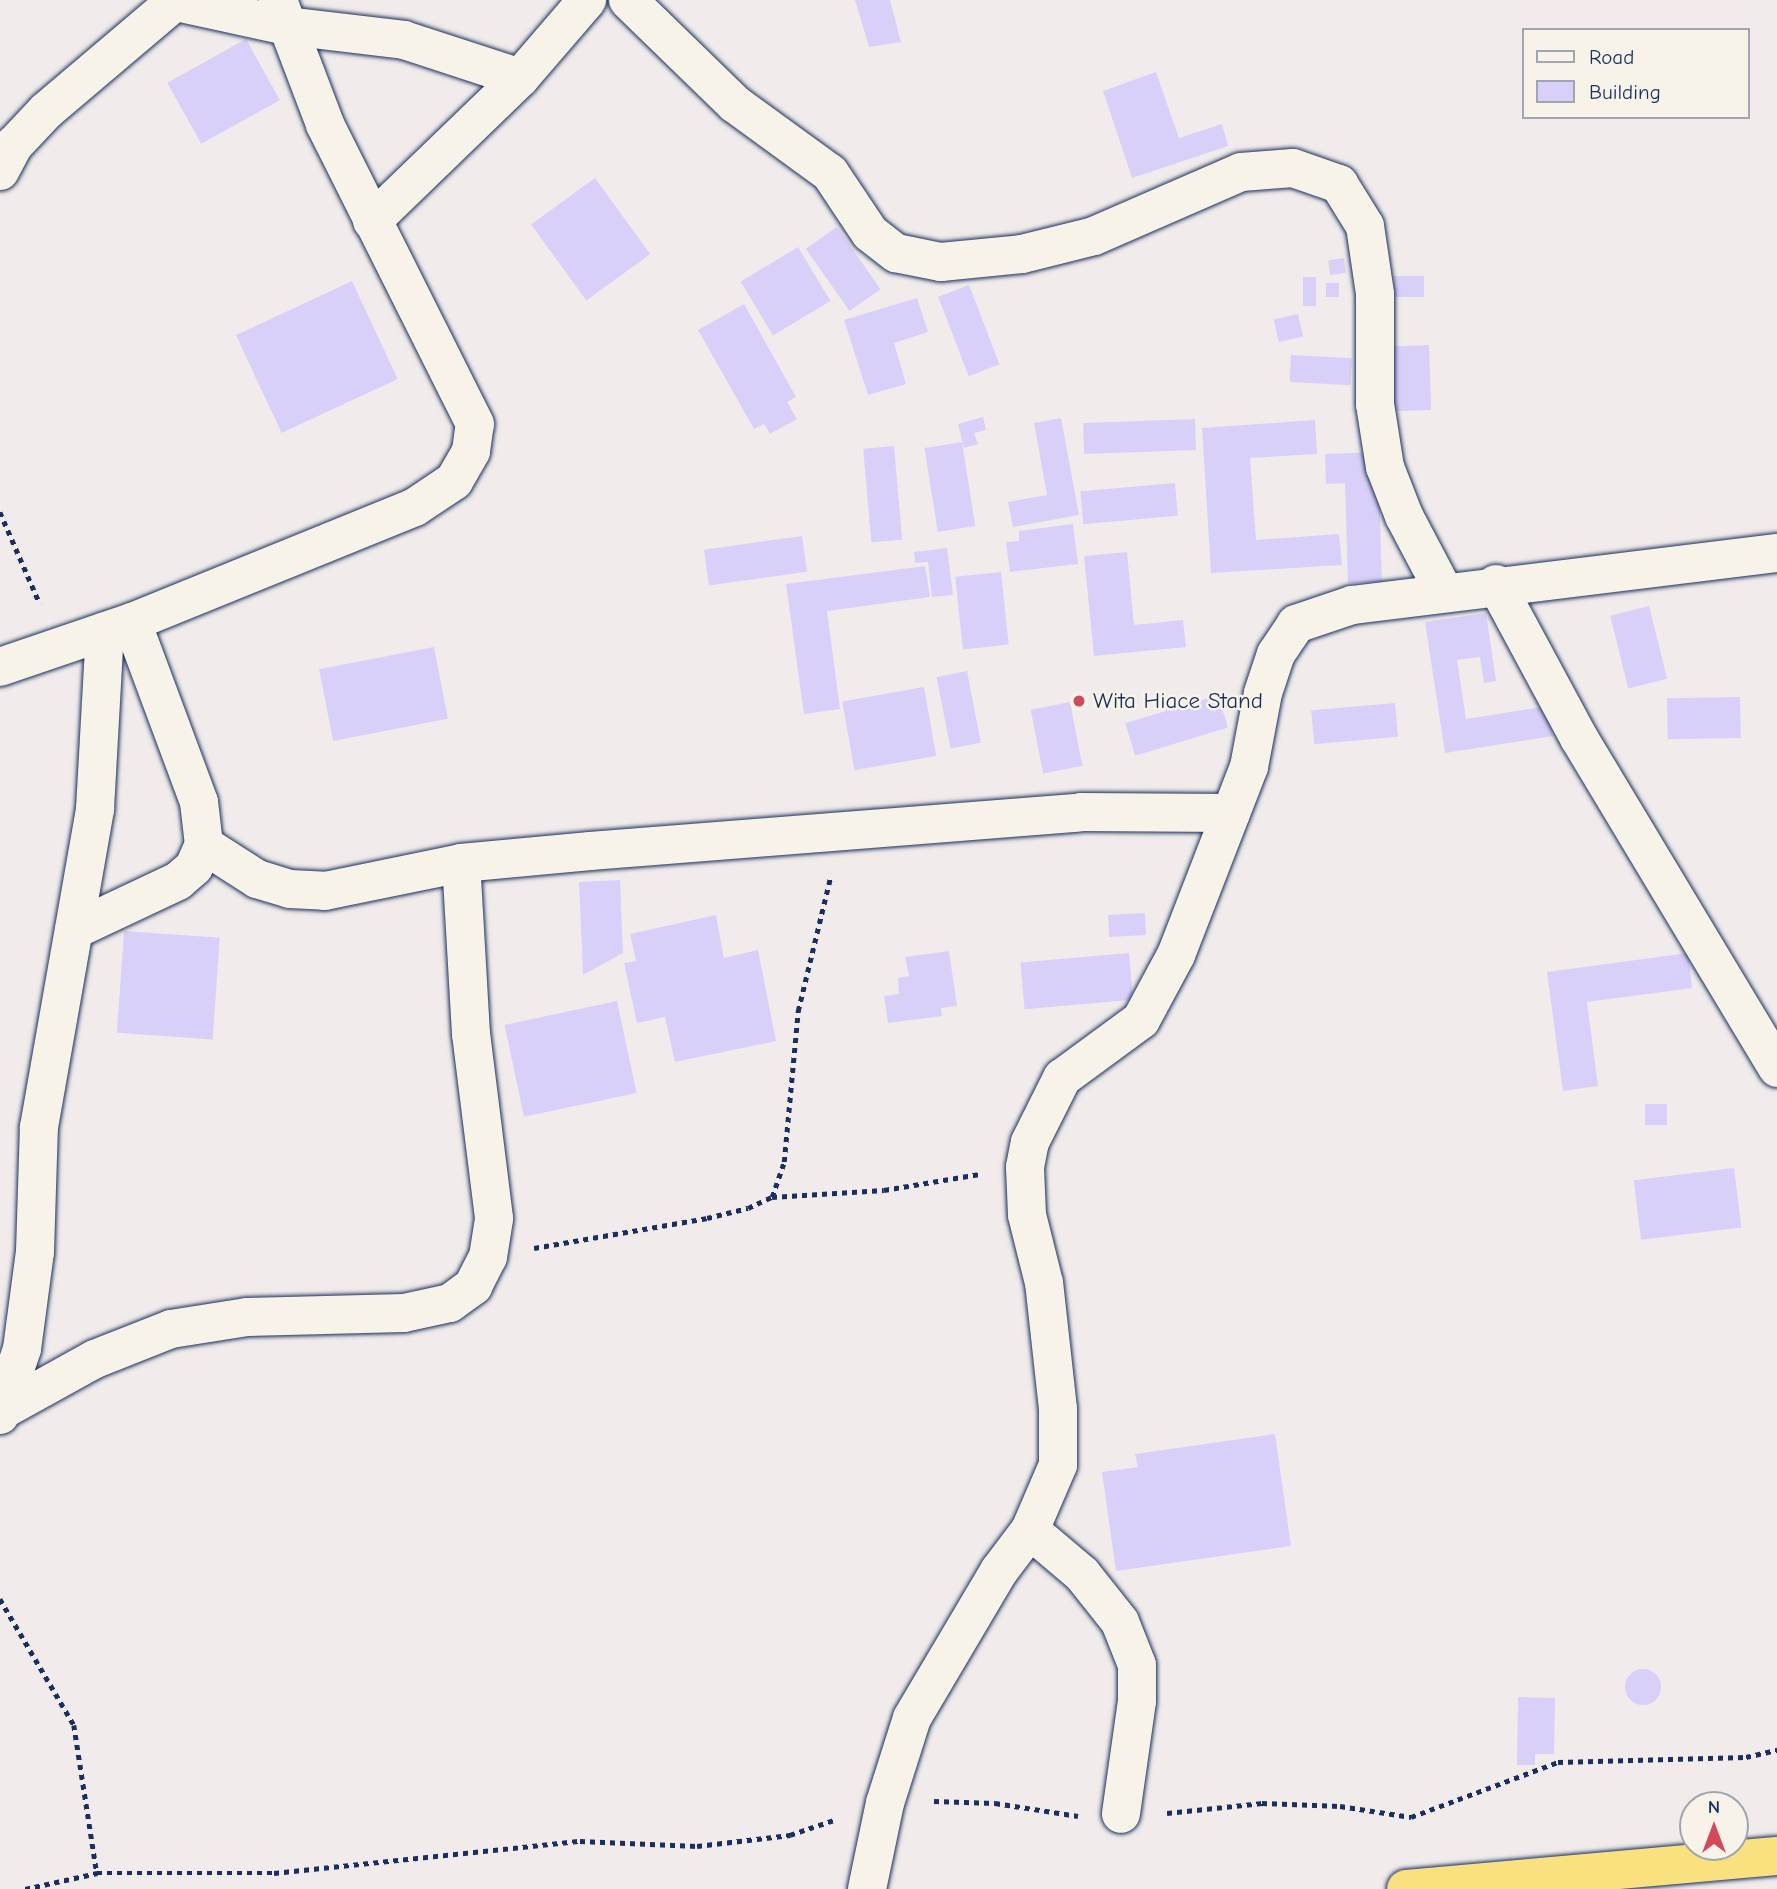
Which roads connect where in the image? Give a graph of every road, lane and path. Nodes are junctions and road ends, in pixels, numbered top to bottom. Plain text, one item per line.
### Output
1 (587, 0) edge
2 (628, 0) edge
3 (177, 1) edge
4 (282, 13) edge
5 (520, 78) junction
6 (0, 172) edge
7 (372, 221) junction
8 (0, 512) edge
9 (1777, 553) edge
10 (1496, 584) junction
11 (1444, 592) junction
12 (119, 626) junction
13 (60, 644) junction
14 (0, 667) edge
15 (1231, 813) junction
16 (843, 830) junction
17 (204, 845) junction
18 (461, 863) junction
19 (74, 930) junction
20 (1777, 1068) edge
21 (1024, 1167) junction
22 (772, 1197) junction
23 (488, 1257) junction
24 (1, 1413) edge
25 (1030, 1530) junction
26 (0, 1598) edge
27 (1121, 1814) dead end
28 (1777, 1856) edge
29 (97, 1873) dead end
30 (867, 1889) edge
31 (1406, 1889) edge

1 - 5 street
2 - 11 street
3 - 4 street
3 - 6 street
4 - 5 street
4 - 7 street
5 - 7 street
7 - 12 street
8 - 13 path
9 - 10 street
10 - 11 street
10 - 20 street
11 - 15 street
12 - 13 street
12 - 17 street
12 - 19 street
13 - 14 street
15 - 16 street
15 - 21 street
16 - 18 street
16 - 22 path
17 - 18 street
17 - 19 street
18 - 23 street
19 - 24 street
21 - 22 path
21 - 25 street
22 - 23 path
23 - 24 street
25 - 27 street
25 - 30 street
26 - 29 path
28 - 31 highway

